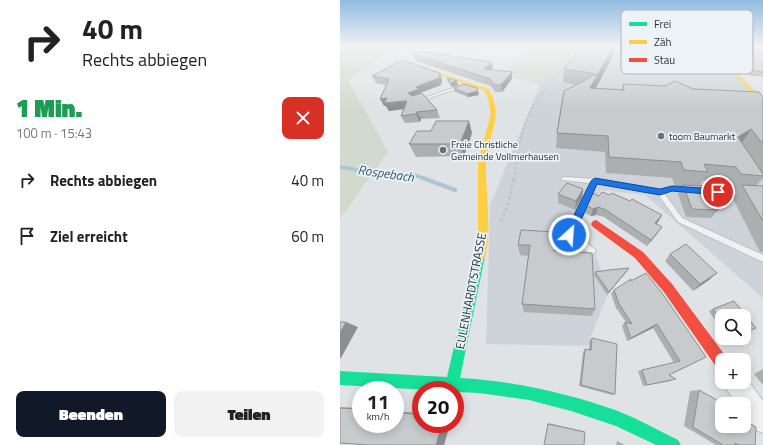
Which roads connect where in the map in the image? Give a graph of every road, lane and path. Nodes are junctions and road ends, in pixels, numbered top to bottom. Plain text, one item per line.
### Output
1 (377, 67) edge
2 (420, 67) edge
3 (456, 67) edge
4 (564, 67) edge
5 (340, 74) edge
6 (736, 74) edge
7 (447, 76) junction
8 (470, 84) junction
9 (415, 101) edge
10 (763, 104) edge
11 (564, 179) dead end
12 (595, 181) junction
13 (660, 192) junction
14 (763, 196) edge
15 (509, 203) dead end
16 (596, 224) dead end
17 (592, 251) edge
18 (763, 259) edge
19 (715, 353) edge
20 (340, 378) edge
21 (453, 381) edge
22 (412, 382) edge
23 (464, 385) edge
24 (740, 389) edge
25 (763, 421) edge
26 (673, 445) edge

1 - 5 path
2 - 7 street, EULENHARDTSTRASSE
3 - 7 path
4 - 15 path
6 - 10 street
7 - 8 street, EULENHARDTSTRASSE
8 - 9 lane
8 - 21 street, EULENHARDTSTRASSE
11 - 12 lane
12 - 13 lane
12 - 17 lane
13 - 14 lane
13 - 18 lane
16 - 19 street
20 - 22 street
23 - 26 street
24 - 25 street

